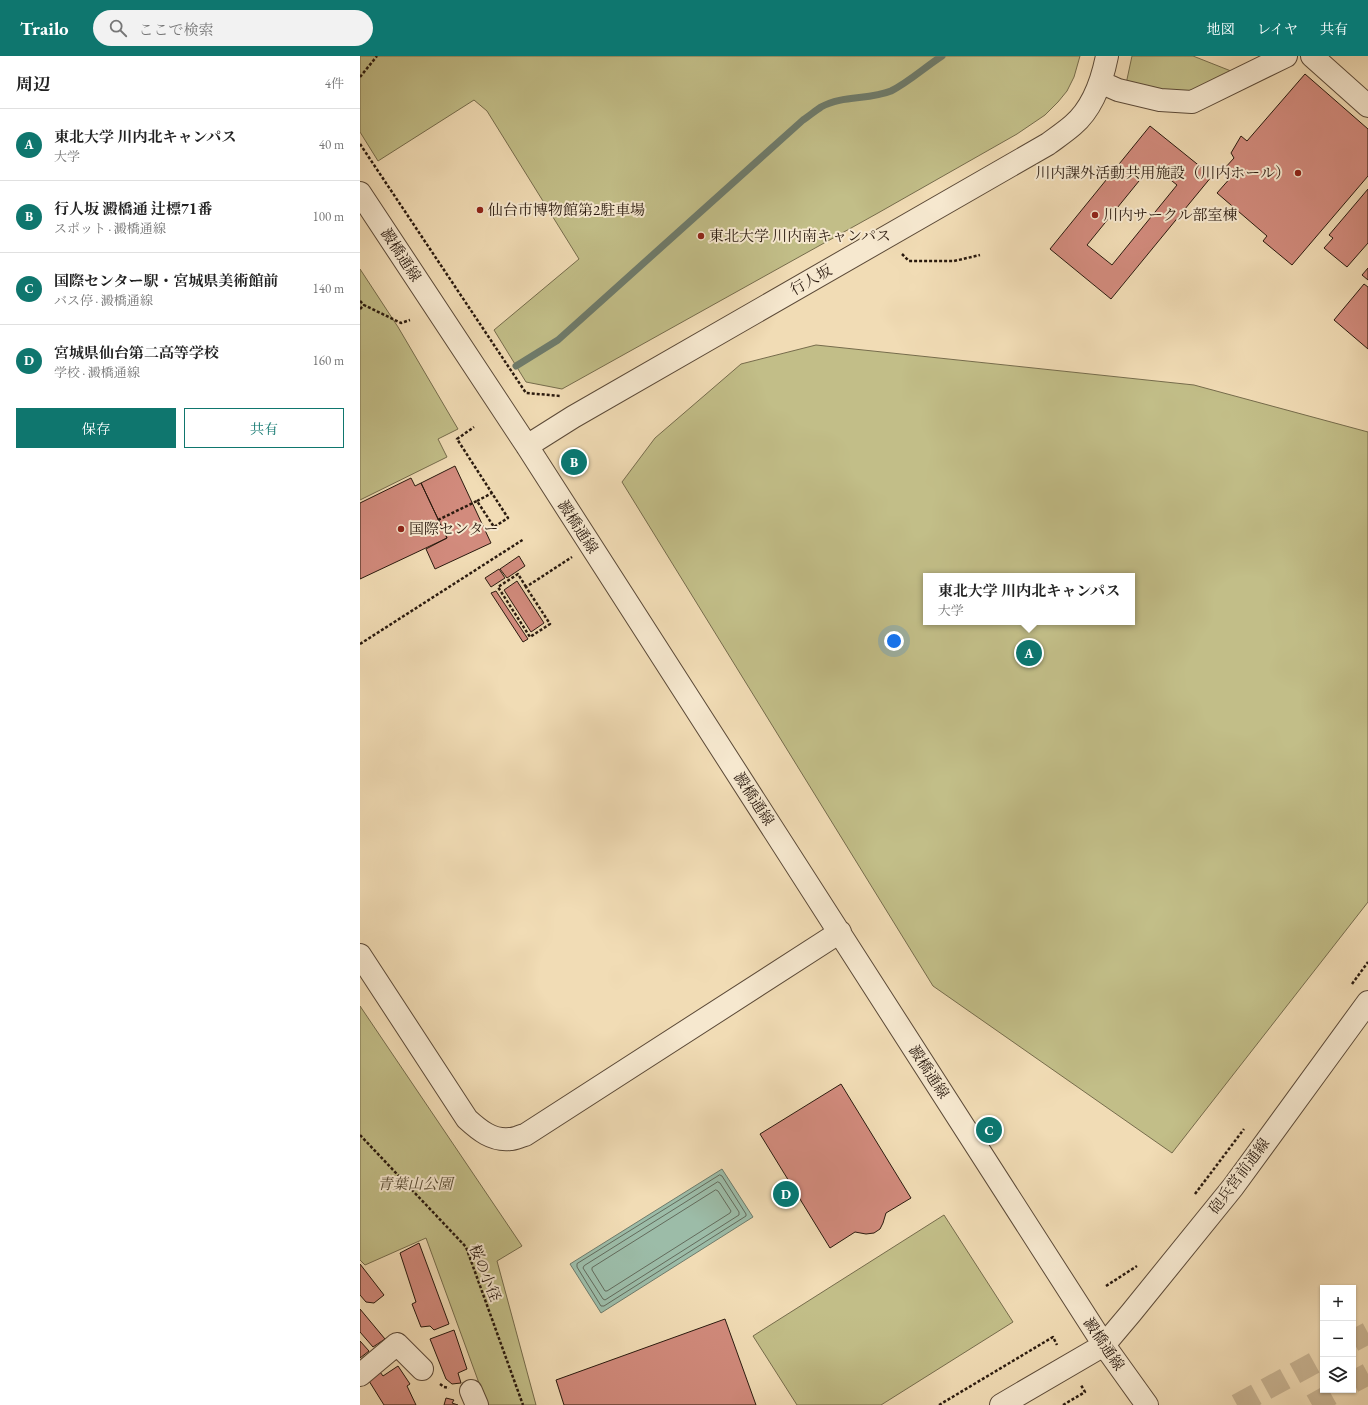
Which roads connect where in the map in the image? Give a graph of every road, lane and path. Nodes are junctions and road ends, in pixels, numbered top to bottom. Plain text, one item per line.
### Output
1 (377, 56) edge
2 (1107, 56) edge
3 (1286, 56) edge
4 (1312, 56) edge
5 (360, 77) edge
6 (1100, 82) junction
7 (1368, 106) edge
8 (360, 144) edge
9 (360, 193) edge
10 (900, 252) dead end
11 (980, 255) dead end
12 (360, 301) edge
13 (364, 305) junction
14 (360, 309) edge
15 (410, 320) dead end
16 (559, 397) dead end
17 (474, 427) dead end
18 (526, 446) junction
19 (492, 493) junction
20 (477, 501) junction
21 (438, 520) dead end
22 (524, 539) dead end
23 (552, 570) dead end
24 (526, 587) junction
25 (360, 644) edge
26 (840, 932) junction
27 (360, 955) edge
28 (1368, 962) edge
29 (1349, 987) dead end
30 (1368, 1002) edge
31 (1247, 1125) dead end
32 (360, 1135) edge
33 (1195, 1194) dead end
34 (1142, 1263) dead end
35 (1106, 1286) dead end
36 (1104, 1345) junction
37 (1058, 1347) dead end
38 (422, 1369) joint
39 (360, 1375) edge
40 (1081, 1385) dead end
41 (474, 1398) edge
42 (523, 1405) edge
43 (939, 1405) edge
44 (1001, 1405) edge
45 (1063, 1405) edge
46 (1147, 1405) edge

1 - 5 path
2 - 6 street, 行人坂
3 - 6 street
4 - 7 street
6 - 18 street, 行人坂
8 - 16 path
9 - 18 street, 澱橋通線
10 - 11 path
12 - 13 path
13 - 14 path
13 - 15 path
17 - 19 path
18 - 26 street, 澱橋通線
19 - 20 path
19 - 20 path
20 - 21 path
22 - 25 path
23 - 24 path
24 - 24 path
26 - 27 street
26 - 36 street, 澱橋通線
28 - 29 path
30 - 36 street, 砲兵営前通線
31 - 33 path
32 - 42 path, 桜の小径
34 - 35 path
36 - 44 street, 砲兵営前通線
36 - 46 street, 澱橋通線
37 - 43 path
38 - 39 street
38 - 41 path
40 - 45 path

